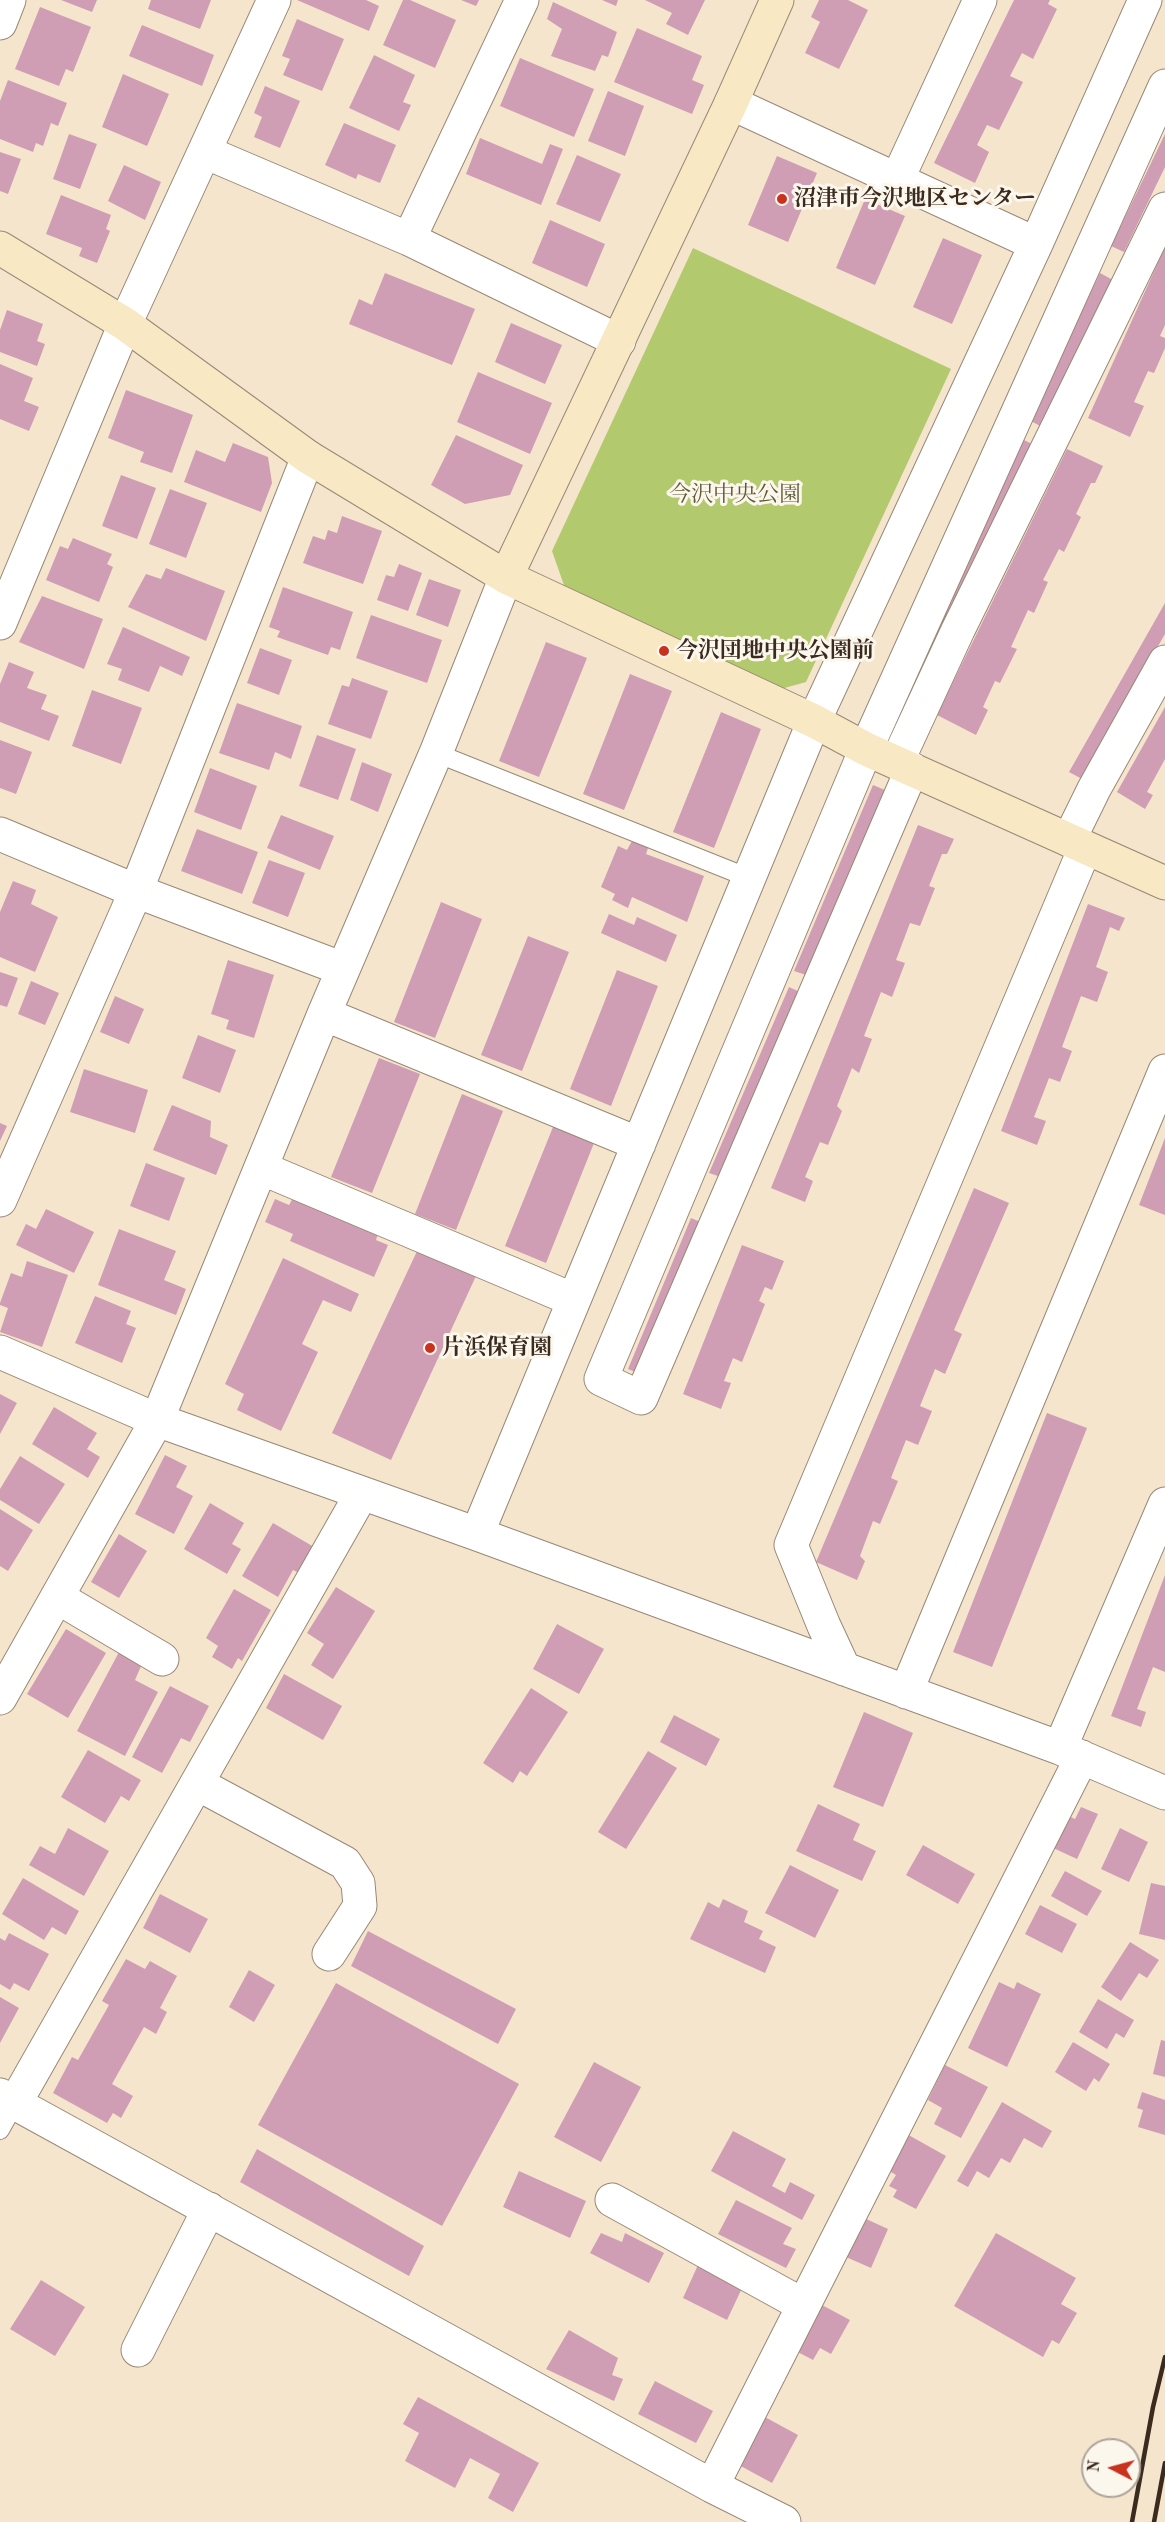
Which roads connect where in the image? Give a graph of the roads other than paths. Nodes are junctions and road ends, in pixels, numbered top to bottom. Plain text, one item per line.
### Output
1 (9, 0) edge
2 (274, 0) edge
3 (522, 0) edge
4 (777, 0) edge
5 (980, 0) edge
6 (1145, 0) edge
7 (0, 23) edge
8 (1165, 86) edge
9 (731, 103) junction
10 (205, 152) junction
11 (897, 180) junction
12 (1165, 209) edge
13 (409, 239) junction
14 (1036, 244) junction
15 (0, 248) edge
16 (124, 324) junction
17 (619, 342) junction
18 (308, 457) junction
19 (506, 577) junction
20 (0, 623) edge
21 (1165, 662) edge
22 (814, 721) junction
23 (866, 749) junction
24 (436, 753) junction
25 (904, 766) junction
26 (0, 834) edge
27 (1077, 844) junction
28 (749, 878) junction
29 (1165, 883) edge
30 (136, 891) junction
31 (343, 969) junction
32 (324, 1014) junction
33 (1165, 1071) edge
34 (639, 1144) junction
35 (261, 1168) junction
36 (0, 1200) edge
37 (574, 1300) junction
38 (0, 1352) edge
39 (157, 1420) junction
40 (362, 1493) junction
41 (1165, 1504) edge
42 (477, 1534) junction
43 (57, 1597) junction
44 (162, 1659) dead end
45 (844, 1669) junction
46 (906, 1692) junction
47 (0, 1698) edge
48 (1071, 1752) junction
49 (198, 1784) junction
50 (1165, 1793) edge
51 (329, 1954) dead end
52 (5, 2109) edge
53 (612, 2200) dead end
54 (209, 2209) junction
55 (803, 2305) junction
56 (138, 2350) dead end
57 (712, 2486) junction
58 (784, 2522) edge

1 - 7 street
2 - 10 street
3 - 13 street
4 - 9 street
5 - 11 street
6 - 14 street
8 - 23 street
9 - 11 street
9 - 17 street
10 - 13 street
10 - 16 street
11 - 14 street
12 - 25 street
13 - 17 street
14 - 22 street
15 - 16 street
16 - 18 street
16 - 20 street
17 - 19 street
18 - 19 street
18 - 30 street
19 - 22 street
19 - 24 street
21 - 27 street
22 - 23 street
22 - 28 street
23 - 25 street
23 - 25 street
24 - 28 lane
24 - 31 street
25 - 27 street
26 - 30 street
27 - 29 street
27 - 45 street
28 - 34 street
30 - 31 street
30 - 36 street
31 - 32 street
32 - 34 street
32 - 35 street
33 - 46 street
34 - 37 street
35 - 37 street
35 - 39 street
37 - 42 street
38 - 39 street
39 - 40 street
39 - 43 street
40 - 42 street
40 - 49 street
41 - 48 street
42 - 45 street
43 - 44 street
43 - 47 street
45 - 46 street
46 - 48 street
48 - 50 street
48 - 55 street
49 - 51 street
49 - 52 street
52 - 54 street
53 - 55 street
54 - 56 street
54 - 57 street
55 - 57 street
57 - 58 street

